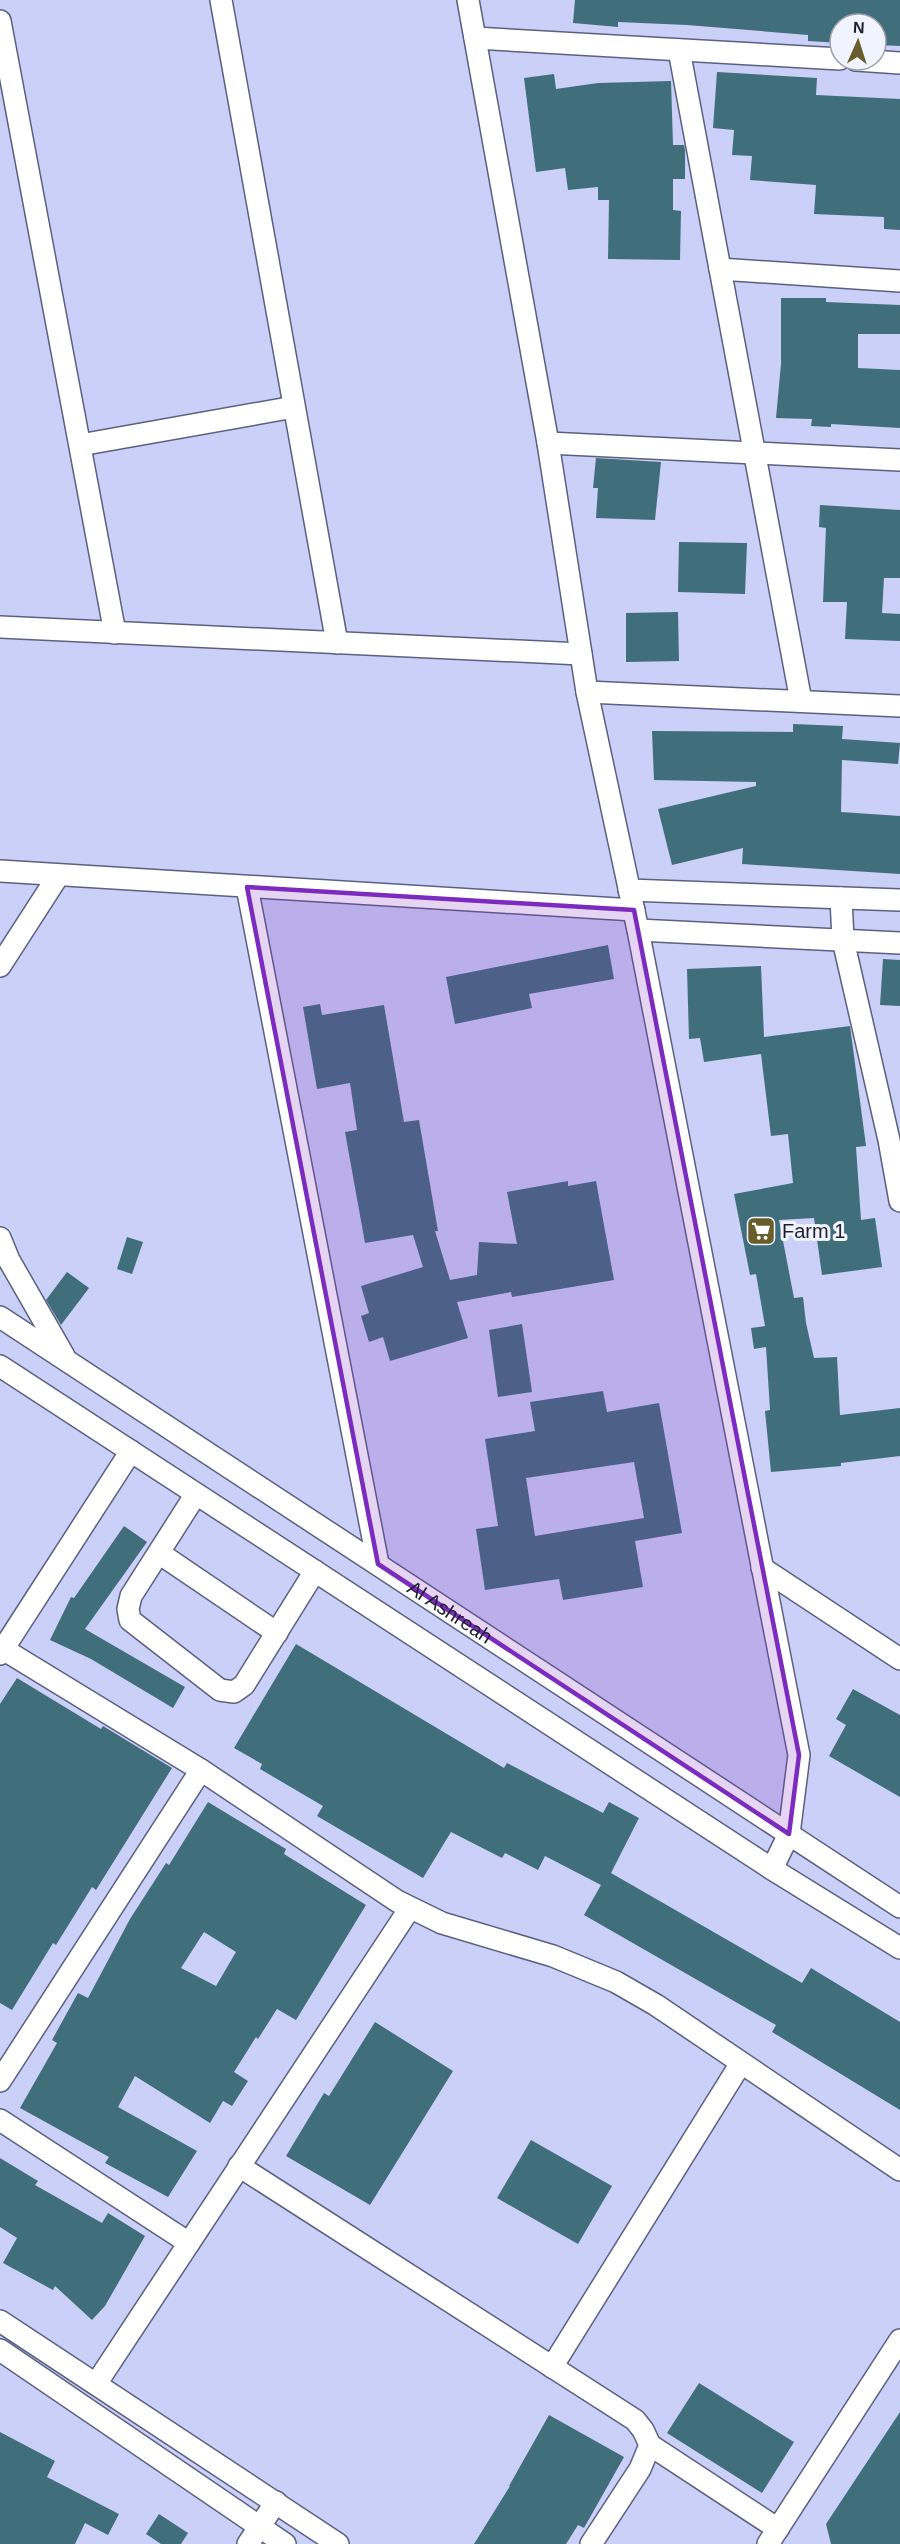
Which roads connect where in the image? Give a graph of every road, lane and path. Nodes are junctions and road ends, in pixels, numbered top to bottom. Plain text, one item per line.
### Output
1 (221, 0) edge
2 (468, 0) edge
3 (0, 21) edge
4 (475, 38) junction
5 (679, 50) junction
6 (828, 58) edge
7 (720, 269) junction
8 (900, 281) edge
9 (294, 406) junction
10 (548, 443) junction
11 (80, 445) junction
12 (754, 453) junction
13 (900, 460) edge
14 (0, 627) edge
15 (115, 633) junction
16 (337, 643) junction
17 (581, 654) junction
18 (587, 692) junction
19 (801, 701) junction
20 (900, 706) edge
21 (0, 871) edge
22 (58, 876) junction
23 (247, 887) junction
24 (841, 898) junction
25 (632, 900) junction
26 (900, 900) edge
27 (638, 930) junction
28 (843, 940) junction
29 (900, 943) edge
30 (0, 966) edge
31 (895, 1141) edge
32 (900, 1201) edge
33 (0, 1238) edge
34 (4, 1318) edge
35 (65, 1358) junction
36 (0, 1366) edge
37 (131, 1451) junction
38 (196, 1494) junction
39 (159, 1553) junction
40 (378, 1563) junction
41 (762, 1568) junction
42 (315, 1571) junction
43 (277, 1632) junction
44 (2, 1651) edge
45 (900, 1659) edge
46 (201, 1770) junction
47 (789, 1834) junction
48 (772, 1869) junction
49 (900, 1906) edge
50 (410, 1908) junction
51 (900, 1948) edge
52 (741, 2063) junction
53 (0, 2081) edge
54 (0, 2120) edge
55 (239, 2166) junction
56 (900, 2170) edge
57 (189, 2243) junction
58 (0, 2321) edge
59 (900, 2340) edge
60 (0, 2350) edge
61 (552, 2367) junction
62 (96, 2384) junction
63 (650, 2445) junction
64 (276, 2502) junction
65 (254, 2535) edge
66 (305, 2536) edge
67 (773, 2537) edge
68 (285, 2544) edge
69 (338, 2544) edge
70 (591, 2544) edge

1 - 9 street
2 - 4 street
3 - 11 street
4 - 5 street
4 - 10 street
5 - 6 street
5 - 7 street
7 - 8 street
7 - 12 street
9 - 11 street
9 - 16 street
10 - 12 street
10 - 17 street
11 - 15 street
12 - 13 street
12 - 19 street
14 - 15 street
15 - 16 street
16 - 17 street
17 - 18 street
18 - 19 street
18 - 25 street
19 - 20 street
21 - 22 street
22 - 23 street
22 - 30 street
23 - 25 street
23 - 40 street
24 - 25 street
24 - 26 street
24 - 28 street
25 - 27 street
27 - 28 street
27 - 41 street
28 - 29 street
28 - 31 street
31 - 32 street
33 - 35 street
34 - 35 street, Al Ashreah
35 - 40 street, Al Ashreah
36 - 37 street
37 - 38 street
37 - 44 street
38 - 39 street
38 - 42 street
39 - 43 street
39 - 43 street
40 - 47 street, Al Ashreah
41 - 45 street
41 - 47 street
42 - 43 street
42 - 48 street
44 - 46 street
46 - 50 street
46 - 53 street
47 - 48 street
47 - 49 street, Al Ashreah
48 - 51 street
50 - 52 street
50 - 55 street
52 - 56 street
52 - 61 street
54 - 57 street
55 - 57 street
55 - 61 street
57 - 62 street
58 - 62 street
59 - 67 street
60 - 65 street
61 - 63 street
62 - 64 street
63 - 67 street
63 - 70 street
64 - 65 street
64 - 66 street
65 - 68 street
66 - 69 street

